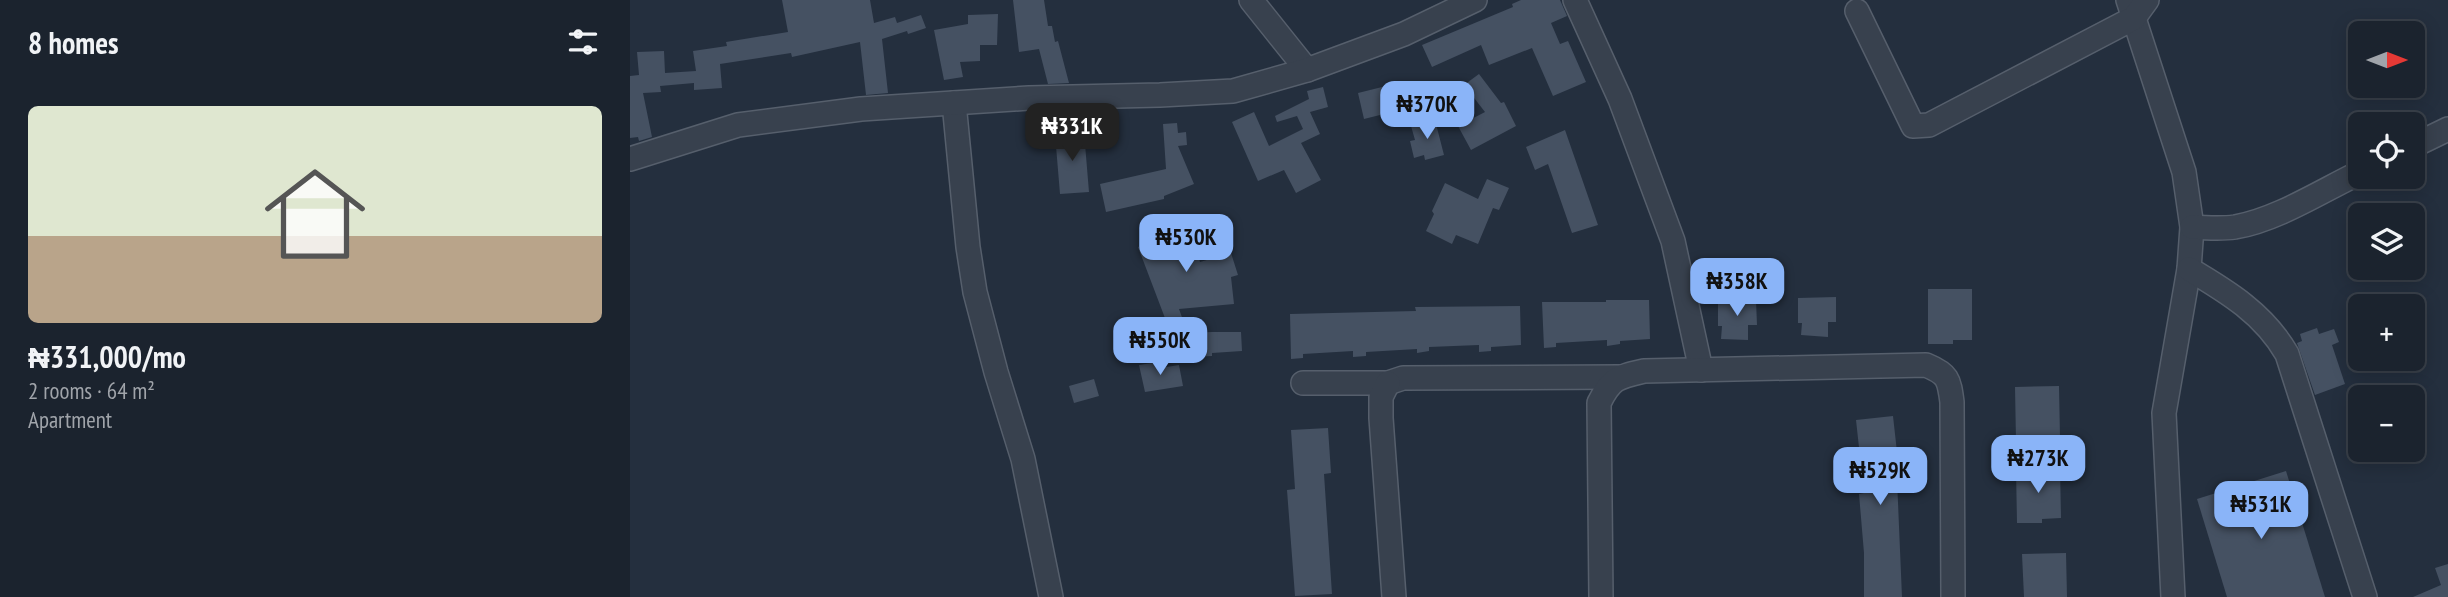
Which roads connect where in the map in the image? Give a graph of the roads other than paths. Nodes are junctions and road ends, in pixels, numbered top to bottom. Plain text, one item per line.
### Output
1 (1251, 0) edge
2 (1475, 0) edge
3 (1575, 0) edge
4 (2136, 6) edge
5 (1857, 11) dead end
6 (1307, 70) junction
7 (954, 103) junction
8 (2448, 129) edge
9 (2425, 140) edge
10 (630, 159) edge
11 (2348, 178) edge
12 (2192, 227) junction
13 (2189, 269) junction
14 (1701, 370) junction
15 (1620, 377) junction
16 (1303, 383) dead end
17 (1388, 383) junction
18 (1051, 597) edge
19 (1394, 597) edge
20 (1601, 597) edge
21 (1953, 597) edge
22 (2173, 597) edge
23 (2365, 597) edge

1 - 6 street
2 - 6 street
3 - 14 street
4 - 5 street
4 - 12 street
6 - 7 street
7 - 10 street
7 - 18 street
8 - 9 street
11 - 12 street
12 - 13 street
13 - 22 street
13 - 23 street
14 - 15 street
14 - 21 street
15 - 17 street
15 - 20 street
16 - 17 street
17 - 19 street

